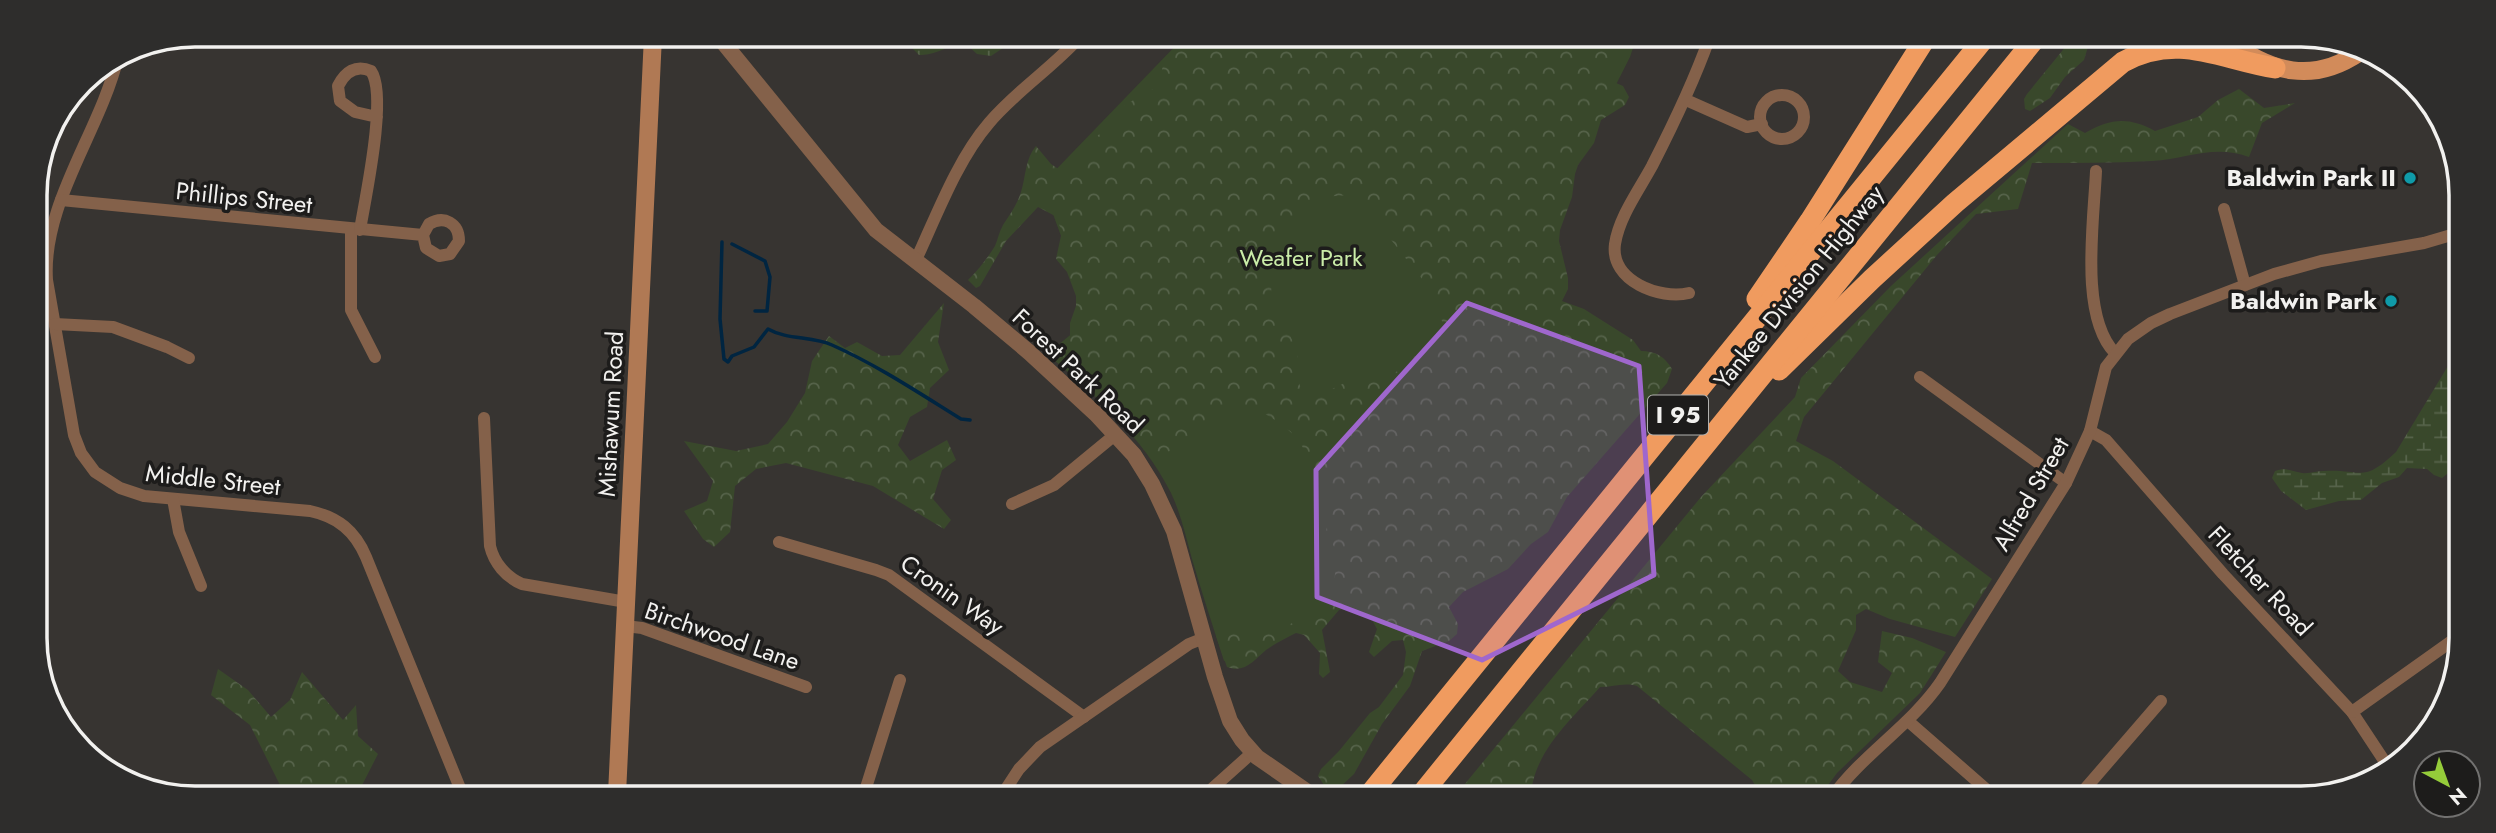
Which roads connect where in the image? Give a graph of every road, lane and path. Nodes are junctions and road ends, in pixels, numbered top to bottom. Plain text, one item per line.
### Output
1 (1706, 47) edge
2 (1920, 47) edge
3 (1977, 47) edge
4 (2028, 47) edge
5 (2179, 47) edge
6 (2180, 47) edge
7 (2238, 47) edge
8 (652, 48) edge
9 (727, 48) edge
10 (1070, 48) edge
11 (2353, 56) edge
12 (2357, 58) edge
13 (2341, 63) junction
14 (2275, 68) junction
15 (114, 72) edge
16 (1686, 100) junction
17 (377, 117) dead end
18 (1762, 124) dead end
19 (2096, 171) dead end
20 (61, 200) junction
21 (2224, 209) dead end
22 (356, 230) junction
23 (423, 235) dead end
24 (2449, 236) edge
25 (48, 242) edge
26 (915, 262) junction
27 (2245, 285) junction
28 (48, 293) edge
29 (1689, 293) dead end
30 (55, 324) junction
31 (2115, 353) junction
32 (375, 356) dead end
33 (189, 358) dead end
34 (1920, 377) dead end
35 (484, 418) dead end
36 (1675, 419) junction
37 (2090, 431) junction
38 (1116, 434) junction
39 (1713, 435) junction
40 (2066, 483) junction
41 (173, 499) junction
42 (1012, 504) dead end
43 (779, 542) dead end
44 (201, 586) dead end
45 (626, 602) junction
46 (625, 626) junction
47 (1204, 638) junction
48 (2448, 643) edge
49 (900, 680) dead end
50 (806, 687) dead end
51 (2161, 701) dead end
52 (2352, 712) junction
53 (1084, 717) junction
54 (1908, 720) junction
55 (1253, 752) junction
56 (2384, 760) edge
57 (1298, 785) edge
58 (1377, 785) edge
59 (1429, 785) edge
60 (1841, 785) edge
61 (1982, 785) edge
62 (2088, 785) edge
63 (459, 786) edge
64 (617, 786) edge
65 (867, 786) edge
66 (1007, 786) edge
67 (1216, 786) edge

1 - 16 street
2 - 36 highway
3 - 36 highway, Yankee Division Highway / I 95
4 - 39 highway, Yankee Division Highway / I 95
5 - 39 highway
6 - 14 highway
7 - 14 main road
8 - 45 main road, Mishawum Road
9 - 26 street, Forest Park Road
10 - 26 street
11 - 13 main road
12 - 13 main road
13 - 14 main road
15 - 20 street, Middle Street
16 - 18 street
16 - 29 street
17 - 22 street
19 - 31 street
20 - 22 street, Phillips Street
20 - 25 street, Middle Street
21 - 27 street
22 - 23 street, Phillips Street
22 - 32 street
24 - 27 street, Alfred Street
26 - 38 street, Forest Park Road
27 - 31 street, Alfred Street
28 - 30 street, Middle Street
30 - 33 street
30 - 41 street, Middle Street
31 - 37 street, Alfred Street
34 - 40 street
35 - 45 street
36 - 58 highway, Yankee Division Highway / I 95
37 - 40 street, Alfred Street
37 - 52 street, Fletcher Road
38 - 42 street
38 - 47 street, Forest Park Road
39 - 59 highway, Yankee Division Highway / I 95
40 - 54 street, Alfred Street
41 - 44 street
41 - 63 street, Middle Street
43 - 53 street, Cronin Way
45 - 46 main road, Mishawum Road
46 - 50 street, Birchwood Lane
46 - 64 main road, Mishawum Road
47 - 53 street
47 - 55 street, Forest Park Road
48 - 52 street
49 - 65 street
51 - 62 street
52 - 56 street, Fletcher Road
53 - 66 street
54 - 60 street, Alfred Street
54 - 61 street
55 - 57 street, Forest Park Road
55 - 67 street

